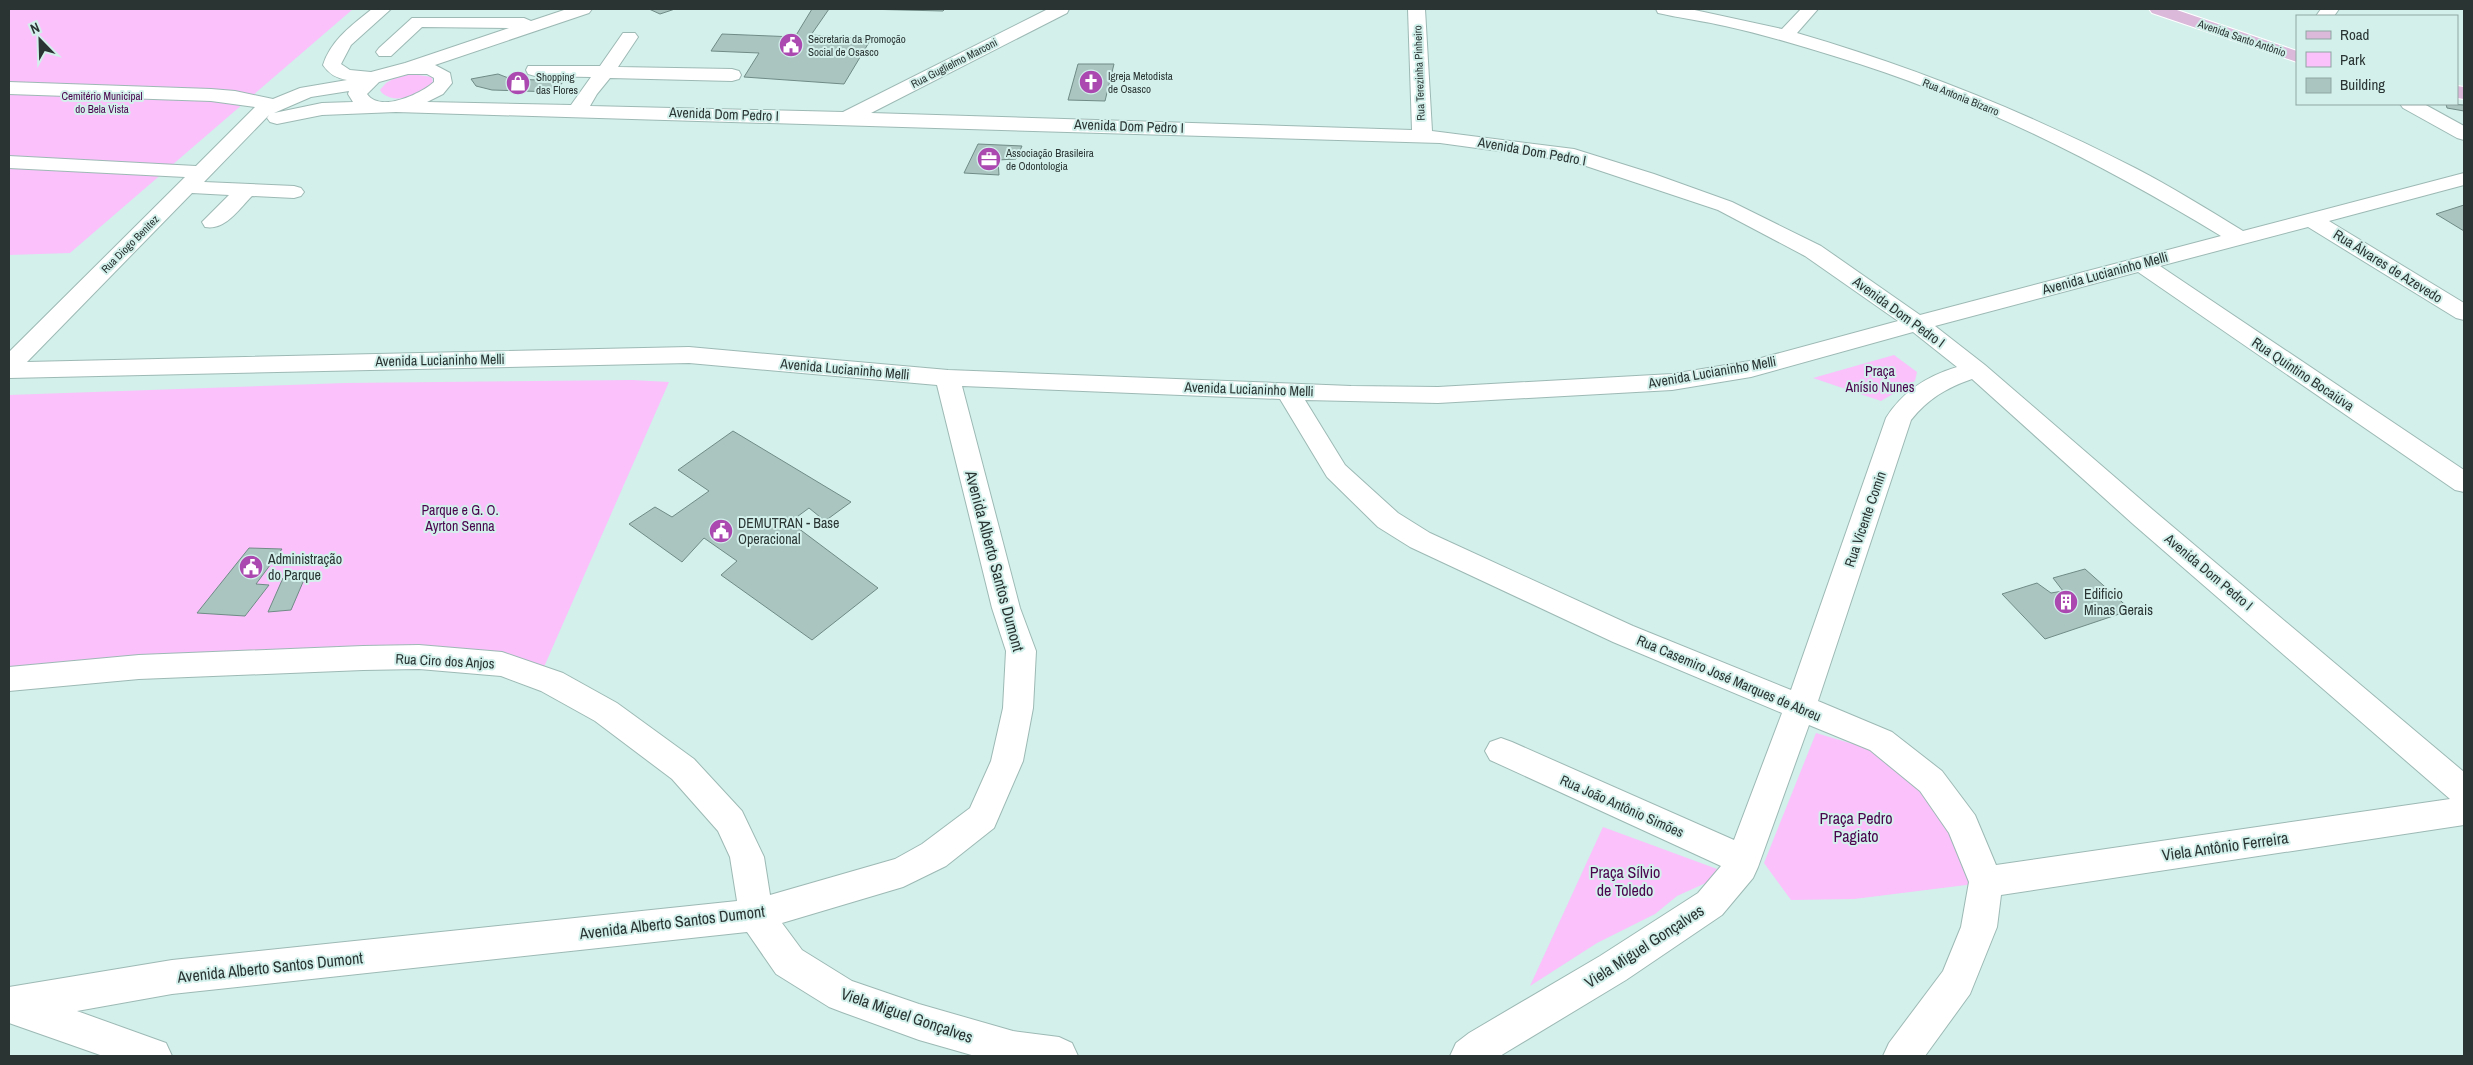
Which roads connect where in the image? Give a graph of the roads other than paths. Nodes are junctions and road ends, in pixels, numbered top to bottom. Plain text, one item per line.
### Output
1 (382, 9) edge
2 (583, 9) edge
3 (1061, 9) edge
4 (1417, 9) edge
5 (1664, 9) edge
6 (1810, 9) edge
7 (2158, 9) edge
8 (477, 22) dead end
9 (539, 24) junction
10 (1786, 35) junction
11 (628, 37) dead end
12 (482, 44) junction
13 (2296, 55) edge
14 (408, 68) junction
15 (535, 70) dead end
16 (605, 72) junction
17 (732, 75) dead end
18 (370, 80) junction
19 (443, 80) junction
20 (9, 88) edge
21 (272, 105) junction
22 (2412, 105) edge
23 (376, 106) junction
24 (395, 106) junction
25 (478, 109) junction
26 (578, 111) junction
27 (847, 118) junction
28 (251, 124) junction
29 (2464, 134) edge
30 (1422, 136) junction
31 (9, 162) edge
32 (203, 172) junction
33 (2463, 180) edge
34 (187, 187) junction
35 (247, 190) junction
36 (294, 192) dead end
37 (2311, 219) junction
38 (213, 222) dead end
39 (2238, 238) junction
40 (2142, 264) junction
41 (2464, 313) edge
42 (1916, 324) junction
43 (9, 368) edge
44 (1976, 370) junction
45 (948, 378) junction
46 (1287, 391) junction
47 (2464, 483) edge
48 (9, 679) edge
49 (1800, 708) junction
50 (1501, 751) dead end
51 (2464, 791) edge
52 (2464, 811) edge
53 (1744, 860) junction
54 (1986, 882) junction
55 (756, 915) junction
56 (9, 1005) edge
57 (153, 1056) edge
58 (1059, 1056) edge
59 (1470, 1056) edge
60 (1902, 1056) edge

1 - 18 street
2 - 9 street
3 - 27 street, Rua Guglielmo Marconi
4 - 30 street, Rua Terezinha Pinheiro
5 - 10 street, Rua Antonia Bizarro
6 - 10 street
7 - 13 main road, Avenida Santo Antônio
8 - 9 street
9 - 12 street
10 - 39 street, Rua Antonia Bizarro
11 - 16 street
12 - 14 street
12 - 19 street
14 - 18 street
14 - 19 street
15 - 16 street
16 - 17 street
16 - 26 street
18 - 21 street, Rua Diogo Benitez
18 - 23 street
19 - 24 street
19 - 25 street
20 - 21 street
21 - 28 street, Rua Diogo Benitez
22 - 29 street
23 - 24 street
23 - 28 street
24 - 25 street, Avenida Dom Pedro I
25 - 26 street, Avenida Dom Pedro I
26 - 27 street, Avenida Dom Pedro I
27 - 30 street, Avenida Dom Pedro I
28 - 32 street, Rua Diogo Benitez
30 - 42 street, Avenida Dom Pedro I
31 - 32 street
32 - 34 street, Rua Diogo Benitez
33 - 37 street, Avenida Lucianinho Melli
34 - 35 street
34 - 43 street, Rua Diogo Benitez
35 - 36 street
35 - 38 street
37 - 39 street, Avenida Lucianinho Melli
37 - 41 street, Rua Álvares de Azevedo
39 - 40 street, Avenida Lucianinho Melli
40 - 42 street, Avenida Lucianinho Melli
40 - 47 street, Rua Quintino Bocaiúva
42 - 44 street, Avenida Dom Pedro I
42 - 46 street, Avenida Lucianinho Melli
43 - 45 street, Avenida Lucianinho Melli
44 - 49 street, Rua Vicente Comin
44 - 51 street, Avenida Dom Pedro I
45 - 46 street, Avenida Lucianinho Melli
45 - 55 street, Avenida Alberto Santos Dumont
46 - 49 street, Rua Casemiro José Marques de Abreu
48 - 55 street, Rua Ciro dos Anjos
49 - 53 street, Viela Miguel Gonçalves
49 - 54 street, Rua Casemiro José Marques de Abreu
50 - 53 street, Rua João Antônio Simões
52 - 54 street, Viela Antônio Ferreira
53 - 59 street, Viela Miguel Gonçalves
54 - 60 street
55 - 56 street, Avenida Alberto Santos Dumont
55 - 58 street, Viela Miguel Gonçalves
56 - 57 street

